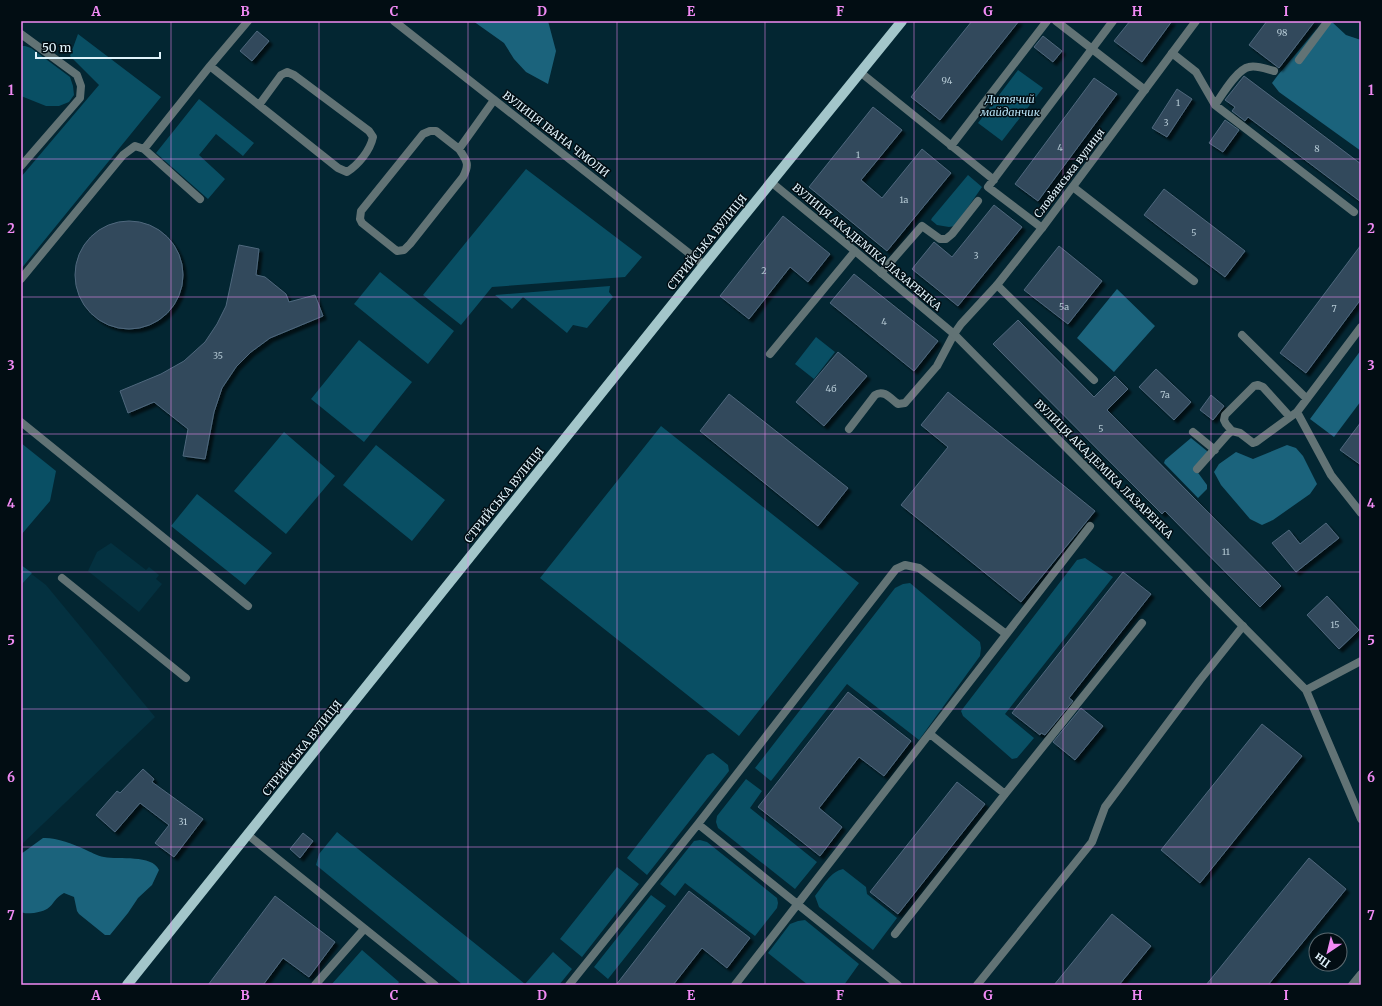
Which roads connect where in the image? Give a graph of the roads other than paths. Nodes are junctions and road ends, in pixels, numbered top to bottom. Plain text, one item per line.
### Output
1 (248, 21) edge
2 (394, 21) edge
3 (902, 21) edge
4 (1047, 21) edge
5 (1056, 21) edge
6 (1113, 21) edge
7 (1196, 21) edge
8 (1328, 21) edge
9 (21, 34) edge
10 (1092, 48) junction
11 (1172, 53) junction
12 (1299, 60) dead end
13 (210, 66) junction
14 (1274, 70) dead end
15 (860, 72) junction
16 (1145, 90) junction
17 (494, 100) junction
18 (259, 105) junction
19 (1215, 105) junction
20 (951, 146) junction
21 (144, 149) junction
22 (459, 149) junction
23 (21, 166) edge
24 (994, 180) junction
25 (771, 182) junction
26 (1073, 187) junction
27 (200, 199) dead end
28 (978, 201) dead end
29 (1354, 212) dead end
30 (1042, 228) junction
31 (856, 251) junction
32 (704, 265) junction
33 (881, 273) junction
34 (21, 280) edge
35 (1194, 281) dead end
36 (997, 285) junction
37 (1361, 327) edge
38 (954, 334) junction
39 (1242, 334) dead end
40 (770, 354) dead end
41 (1094, 380) dead end
42 (1306, 399) junction
43 (1294, 414) junction
44 (21, 422) edge
45 (849, 429) dead end
46 (1232, 431) junction
47 (1193, 432) dead end
48 (1215, 450) junction
49 (1197, 469) dead end
50 (1361, 513) edge
51 (1090, 526) dead end
52 (62, 578) dead end
53 (248, 606) dead end
54 (1142, 623) dead end
55 (1243, 626) junction
56 (1006, 634) junction
57 (1361, 661) edge
58 (186, 678) dead end
59 (1306, 690) junction
60 (930, 734) junction
61 (1005, 794) junction
62 (1361, 819) edge
63 (698, 824) junction
64 (248, 835) junction
65 (798, 905) junction
66 (364, 929) junction
67 (895, 934) dead end
68 (1361, 974) edge
69 (127, 985) edge
70 (315, 985) edge
71 (435, 985) edge
72 (568, 985) edge
73 (735, 985) edge
74 (898, 985) edge
75 (977, 985) edge
76 (1352, 985) edge

1 - 13 street
2 - 17 street, ВУЛИЦЯ ІВАНА ЧМОЛИ
3 - 15 main road, СТРИЙСЬКА ВУЛИЦЯ
4 - 20 street
5 - 10 street
6 - 10 street
7 - 11 street, Словʼянська вулиця
8 - 12 street
9 - 23 street
10 - 16 street
10 - 24 street
11 - 16 street, Словʼянська вулиця
11 - 19 street
13 - 18 street
13 - 21 street
14 - 19 street
15 - 20 street
15 - 25 main road, СТРИЙСЬКА ВУЛИЦЯ
16 - 26 street, Словʼянська вулиця
17 - 22 street
17 - 32 street, ВУЛИЦЯ ІВАНА ЧМОЛИ
18 - 18 street
19 - 29 street
20 - 24 street
21 - 27 street
21 - 34 street
22 - 22 street
24 - 30 street
25 - 31 street, ВУЛИЦЯ АКАДЕМІКА ЛАЗАРЕНКА
25 - 32 main road, СТРИЙСЬКА ВУЛИЦЯ
26 - 30 street, Словʼянська вулиця
26 - 35 street
28 - 33 street
30 - 36 street, Словʼянська вулиця
31 - 33 street, ВУЛИЦЯ АКАДЕМІКА ЛАЗАРЕНКА
31 - 40 street
32 - 64 main road, СТРИЙСЬКА ВУЛИЦЯ
33 - 38 street, ВУЛИЦЯ АКАДЕМІКА ЛАЗАРЕНКА
36 - 38 street, Словʼянська вулиця
36 - 41 street
37 - 42 street
38 - 45 street, Словʼянська вулиця
38 - 55 street, ВУЛИЦЯ АКАДЕМІКА ЛАЗАРЕНКА
39 - 42 street
42 - 43 street
43 - 46 street
43 - 46 street
43 - 50 street
44 - 53 street
46 - 48 street
47 - 48 street
48 - 49 street
51 - 56 street
52 - 58 street
54 - 61 street
55 - 59 street, ВУЛИЦЯ АКАДЕМІКА ЛАЗАРЕНКА
55 - 75 street
56 - 60 street
56 - 63 street
57 - 59 street
59 - 62 street, ВУЛИЦЯ АКАДЕМІКА ЛАЗАРЕНКА
60 - 61 street
60 - 65 street
61 - 67 street
63 - 65 street
63 - 72 street
64 - 66 street
64 - 69 main road, СТРИЙСЬКА ВУЛИЦЯ
65 - 73 street
65 - 74 street
66 - 70 street
66 - 71 street
68 - 76 street

